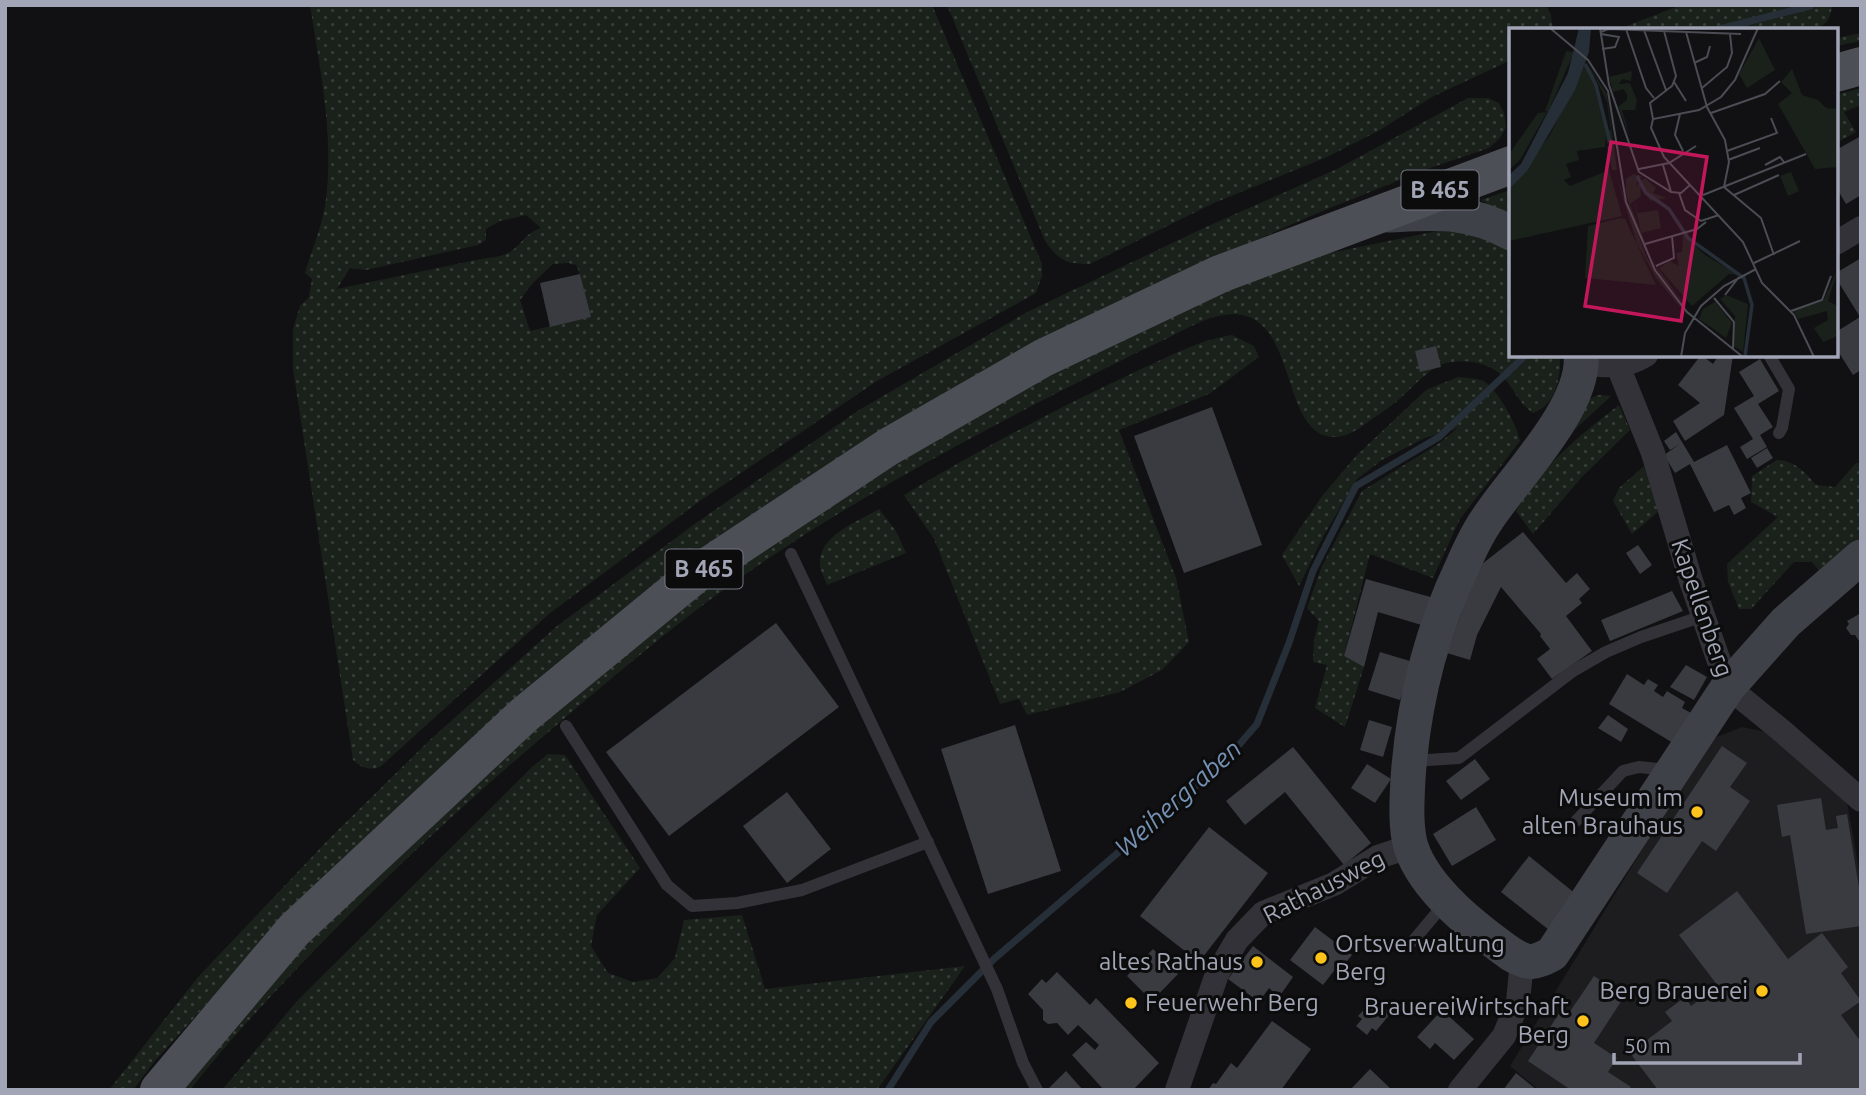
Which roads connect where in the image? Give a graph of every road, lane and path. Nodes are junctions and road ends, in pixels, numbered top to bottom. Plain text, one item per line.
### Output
1 (1861, 66) edge
2 (1838, 72) edge
3 (1509, 166) edge
4 (1370, 216) junction
5 (1861, 228) edge
6 (1509, 232) edge
7 (1838, 242) edge
8 (1643, 357) edge
9 (1770, 357) edge
10 (1581, 359) edge
11 (1618, 366) junction
12 (1779, 433) dead end
13 (791, 554) dead end
14 (1861, 557) edge
15 (1703, 615) junction
16 (1728, 687) junction
17 (566, 726) dead end
18 (1409, 761) junction
19 (1671, 771) junction
20 (1861, 800) edge
21 (1576, 821) dead end
22 (928, 842) junction
23 (1411, 846) junction
24 (1447, 900) junction
25 (1413, 941) dead end
26 (1522, 961) junction
27 (159, 1090) edge
28 (1037, 1090) edge
29 (1177, 1090) edge
30 (1460, 1090) edge

1 - 2 main road
3 - 4 main road, B 465
4 - 6 street
4 - 27 main road, B 465
5 - 7 street
8 - 11 street
9 - 12 lane
10 - 11 street
10 - 18 street
11 - 15 street, Kapellenberg
13 - 22 lane
14 - 16 street
15 - 16 street, Kapellenberg
15 - 18 lane
16 - 19 street
16 - 20 street, Kapellenberg
17 - 22 lane
18 - 23 street
19 - 21 lane
19 - 26 street
22 - 28 lane
23 - 24 street
23 - 29 street, Rathausweg
24 - 25 lane
24 - 26 street
26 - 30 street

